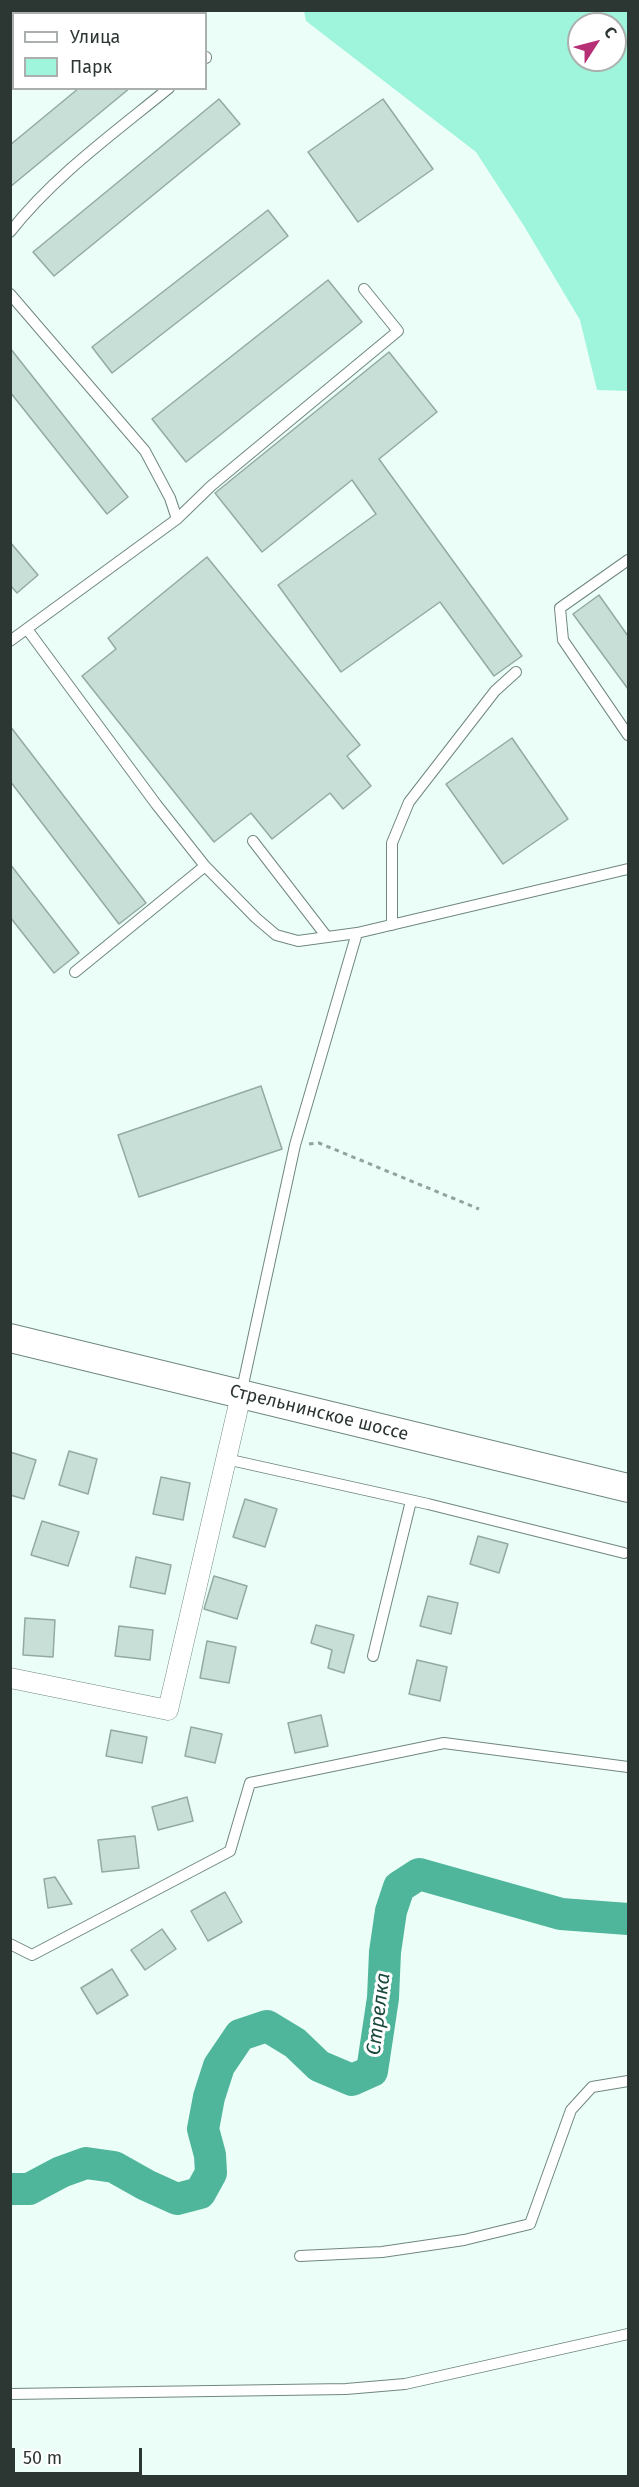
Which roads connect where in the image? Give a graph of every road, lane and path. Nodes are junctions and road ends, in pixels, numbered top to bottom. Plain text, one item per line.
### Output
1 (167, 90) edge
2 (10, 232) edge
3 (364, 289) dead end
4 (10, 294) edge
5 (177, 519) junction
6 (628, 560) edge
7 (27, 629) junction
8 (10, 641) edge
9 (516, 672) dead end
10 (628, 735) edge
11 (253, 841) dead end
12 (205, 867) junction
13 (628, 869) edge
14 (392, 925) junction
15 (357, 933) junction
16 (327, 937) junction
17 (75, 972) dead end
18 (295, 1145) junction
19 (479, 1209) dead end
20 (10, 1338) edge
21 (241, 1395) junction
22 (226, 1459) junction
23 (628, 1488) edge
24 (411, 1501) junction
25 (624, 1553) dead end
26 (373, 1656) dead end
27 (10, 1678) edge
28 (628, 1767) edge
29 (10, 1944) edge
30 (628, 2080) edge
31 (300, 2256) dead end
32 (628, 2334) edge
33 (10, 2394) edge

1 - 2 lane
3 - 5 lane
4 - 5 lane
5 - 7 lane
6 - 10 lane
7 - 8 lane
7 - 12 lane
9 - 14 lane
11 - 16 lane
12 - 16 lane
12 - 17 lane
13 - 14 lane
14 - 15 lane
15 - 16 lane
15 - 18 lane
18 - 19 path
18 - 21 lane
20 - 21 main road, Стрельнинское шоссе
21 - 22 street
21 - 23 main road, Стрельнинское шоссе
22 - 24 lane
22 - 27 street
24 - 25 lane
24 - 26 lane
28 - 29 lane
30 - 31 lane
32 - 33 lane

